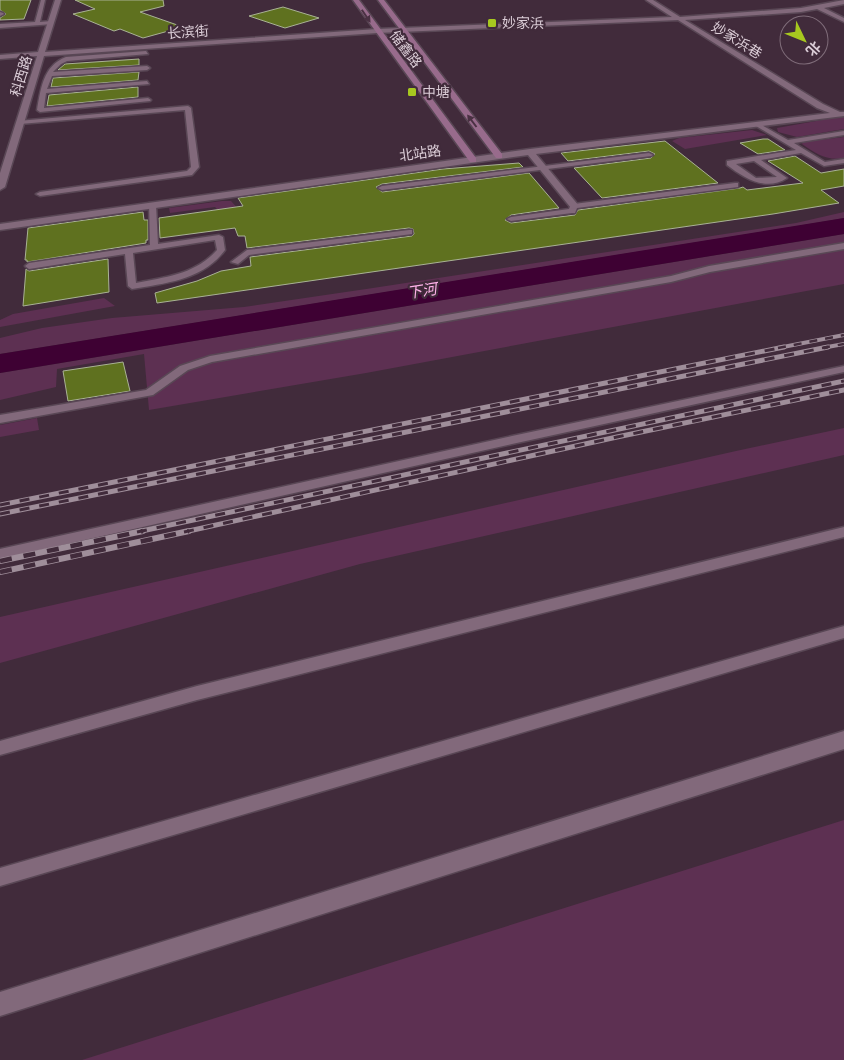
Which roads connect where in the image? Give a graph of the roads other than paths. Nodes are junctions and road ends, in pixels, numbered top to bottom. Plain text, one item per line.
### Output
1 (43, 0) edge
2 (58, 0) edge
3 (356, 0) edge
4 (381, 0) edge
5 (649, 0) edge
6 (806, 0) edge
7 (844, 2) edge
8 (817, 7) junction
9 (679, 19) junction
10 (844, 20) edge
11 (51, 23) junction
12 (37, 24) junction
13 (0, 26) edge
14 (404, 30) junction
15 (377, 31) junction
16 (146, 50) junction
17 (41, 55) junction
18 (0, 57) edge
19 (147, 68) junction
20 (48, 74) junction
21 (147, 83) junction
22 (44, 92) junction
23 (841, 114) edge
24 (20, 122) junction
25 (758, 125) junction
26 (844, 133) edge
27 (790, 142) junction
28 (803, 151) junction
29 (530, 152) junction
30 (649, 155) dead end
31 (499, 156) junction
32 (755, 159) junction
33 (474, 160) junction
34 (844, 161) edge
35 (543, 168) junction
36 (734, 185) dead end
37 (0, 188) edge
38 (382, 188) dead end
39 (40, 194) dead end
40 (152, 205) junction
41 (574, 206) junction
42 (511, 220) dead end
43 (0, 227) edge
44 (409, 232) dead end
45 (844, 246) edge
46 (154, 248) junction
47 (129, 252) junction
48 (235, 262) dead end
49 (29, 266) dead end
50 (844, 369) edge
51 (0, 420) edge
52 (844, 532) edge
53 (0, 554) edge
54 (844, 632) edge
55 (844, 740) edge
56 (0, 748) edge
57 (0, 877) edge
58 (0, 1004) edge

1 - 12 lane
2 - 11 street, 科西路
3 -> 15 street, 储鑫路
4 - 14 street, 储鑫路
5 - 9 street, 妙家浜巷
6 - 8 street
7 - 8 street, 长滨街
8 - 9 street, 长滨街
8 - 10 street
9 - 14 street, 长滨街
9 - 23 street, 妙家浜巷
11 - 12 lane
11 - 17 street, 科西路
12 - 13 lane
14 - 15 street, 长滨街
31 -> 14 street, 储鑫路
15 - 16 street, 长滨街
15 - 33 street, 储鑫路
16 - 17 street, 长滨街
16 - 19 lane
16 - 20 lane
17 - 18 street, 长滨街
17 - 24 street, 科西路
19 - 20 lane
19 - 21 lane
20 - 22 lane
21 - 22 lane
21 - 22 lane
23 - 25 street, 北站路
24 - 37 street, 科西路
24 - 39 lane
25 - 27 lane
25 - 29 street, 北站路
26 - 27 lane
27 - 28 lane
28 - 32 lane
28 - 34 lane
29 - 31 street, 北站路
29 - 35 street
30 - 35 lane
31 - 33 street, 北站路
32 - 32 lane
33 - 40 street, 北站路
35 - 38 lane
35 - 41 street
36 - 41 lane
40 - 43 street, 北站路
40 - 46 lane
41 - 42 lane
44 - 48 lane
45 - 51 lane
46 - 47 lane
46 - 47 lane
47 - 49 lane
50 - 53 lane
52 - 56 lane
54 - 57 lane
55 - 58 street

